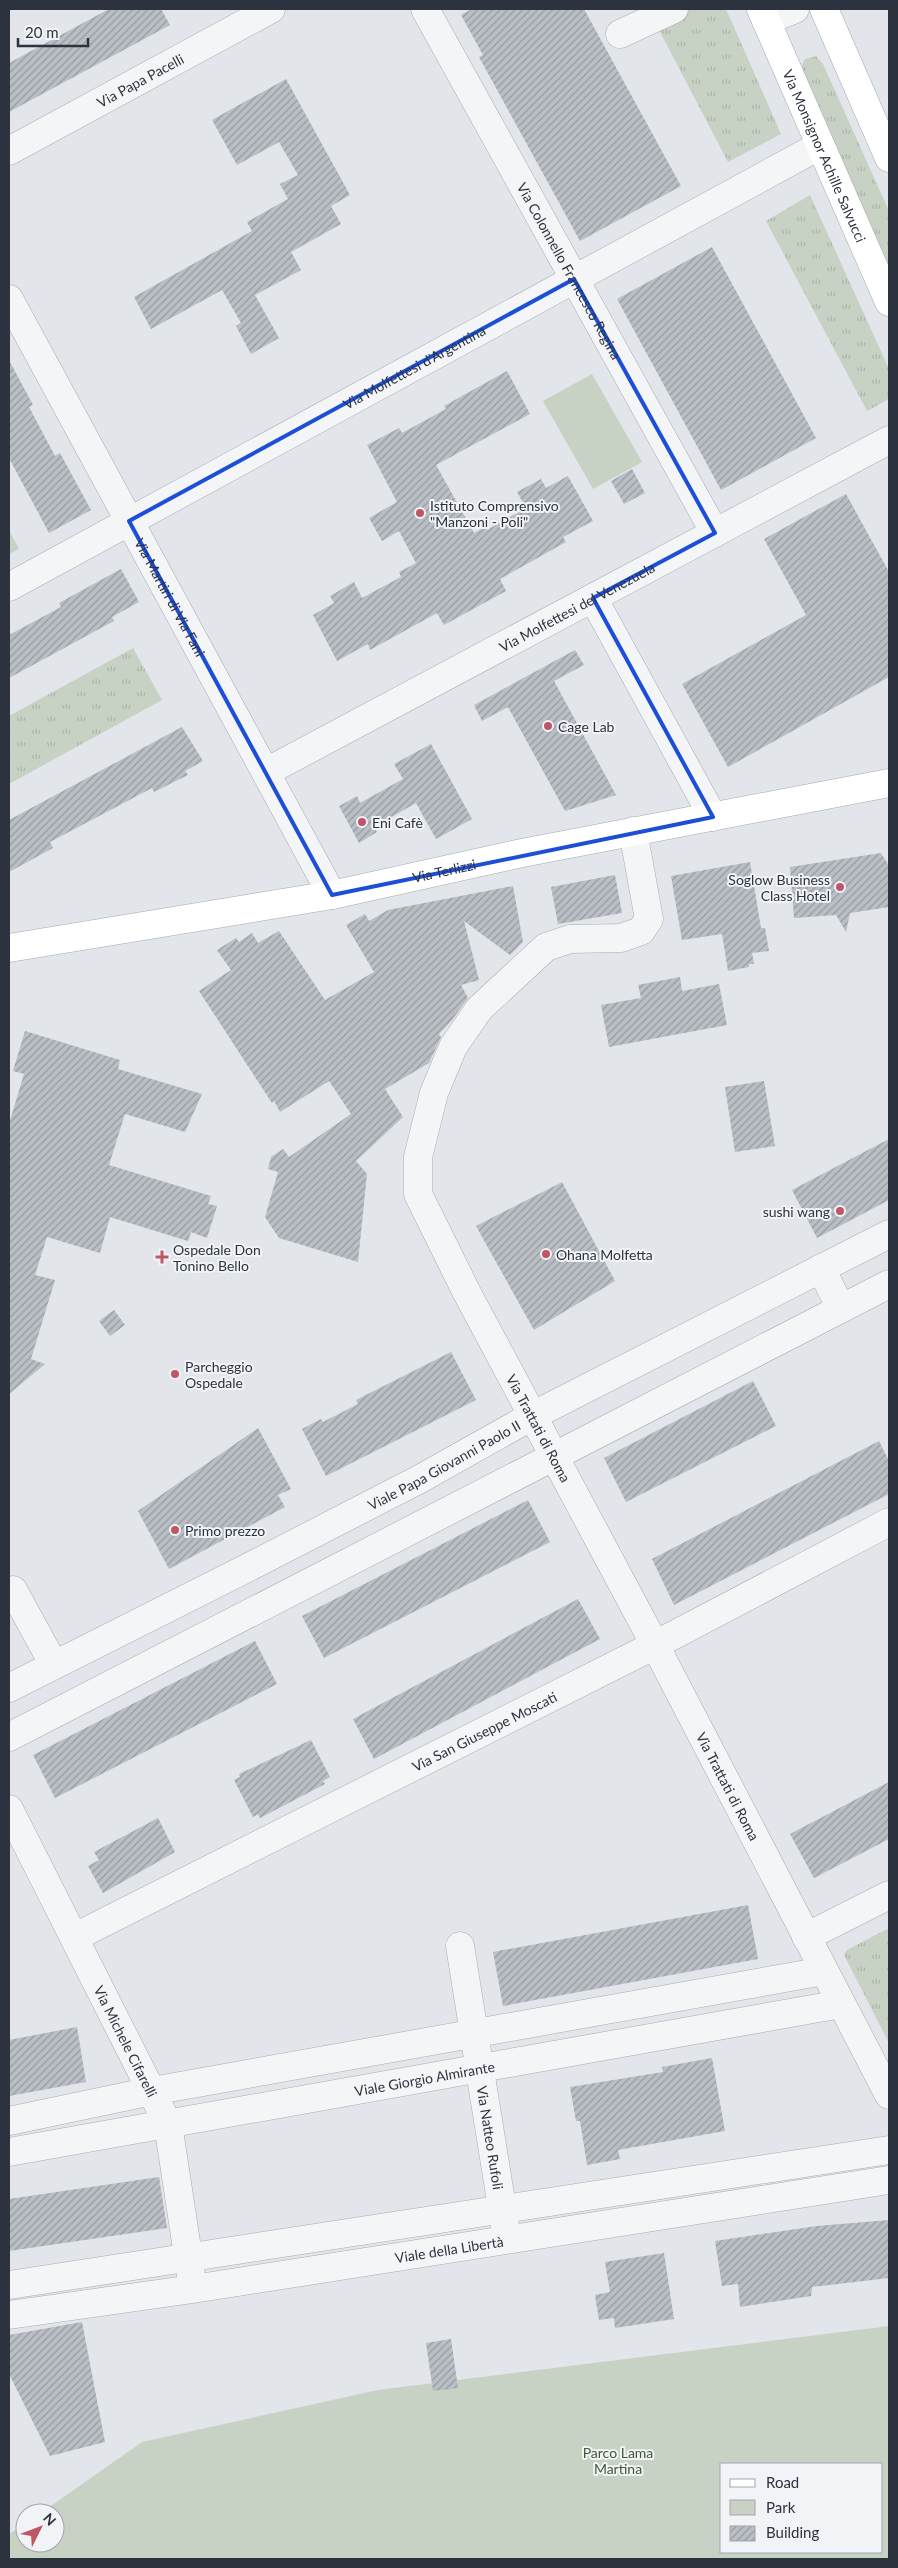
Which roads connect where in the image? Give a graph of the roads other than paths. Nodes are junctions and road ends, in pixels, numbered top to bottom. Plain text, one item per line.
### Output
1 (271, 9) edge
2 (425, 9) edge
3 (674, 9) edge
4 (795, 9) edge
5 (830, 11) edge
6 (763, 15) edge
7 (232, 18) edge
8 (620, 34) dead end
9 (819, 146) junction
10 (9, 152) edge
11 (889, 158) edge
12 (574, 279) junction
13 (9, 299) edge
14 (889, 302) edge
15 (889, 440) edge
16 (129, 521) junction
17 (715, 533) junction
18 (9, 587) edge
19 (593, 598) junction
20 (266, 772) junction
21 (887, 783) edge
22 (713, 817) junction
23 (633, 832) junction
24 (332, 895) junction
25 (9, 948) edge
26 (889, 1234) edge
27 (821, 1268) junction
28 (889, 1284) edge
29 (841, 1309) junction
30 (534, 1416) junction
31 (555, 1456) junction
32 (889, 1522) edge
33 (251, 1566) junction
34 (9, 1593) edge
35 (269, 1602) junction
36 (655, 1645) junction
37 (78, 1654) junction
38 (54, 1665) junction
39 (9, 1688) edge
40 (98, 1690) junction
41 (9, 1736) edge
42 (9, 1809) edge
43 (889, 1895) edge
44 (806, 1936) junction
45 (75, 1937) junction
46 (460, 1946) dead end
47 (824, 1971) junction
48 (840, 2004) junction
49 (475, 2034) junction
50 (481, 2069) junction
51 (152, 2091) junction
52 (889, 2095) edge
53 (9, 2121) edge
54 (168, 2124) junction
55 (889, 2150) edge
56 (9, 2152) edge
57 (889, 2180) edge
58 (503, 2209) junction
59 (507, 2240) junction
60 (188, 2257) junction
61 (9, 2285) edge
62 (193, 2289) junction
63 (9, 2315) edge

1 - 7 street, Via Papa Pacelli
2 - 12 street, Via Colonnello Francesco Regina
3 - 8 street
4 - 6 street
5 - 11 main road
6 - 9 main road, Via Monsignor Achille Salvucci
7 - 10 street, Via Papa Pacelli
9 - 12 street, Via Molfettesi d'Argentina
9 - 14 main road, Via Monsignor Achille Salvucci
12 - 16 street, Via Molfettesi d'Argentina
12 - 17 street, Via Colonnello Francesco Regina
13 - 16 street, Via Martiri di Via Fani
15 - 17 street, Via Molfettesi del Venezuela
16 - 18 street, Via Molfettesi d'Argentina
16 - 20 street, Via Martiri di Via Fani
17 - 19 street, Via Molfettesi del Venezuela
19 - 20 street, Via Molfettesi del Venezuela
19 - 22 street
20 - 24 street, Via Martiri di Via Fani
21 - 22 main road, Via Terlizzi
22 - 23 main road, Via Terlizzi
23 - 24 main road, Via Terlizzi
23 - 30 street, Via Trattati di Roma
24 - 25 main road, Via Terlizzi
26 - 27 street, Viale Papa Giovanni Paolo II
27 - 29 street
27 - 30 street, Viale Papa Giovanni Paolo II
28 - 29 street
29 - 31 street
30 - 31 street, Via Trattati di Roma
30 - 33 street, Viale Papa Giovanni Paolo II
31 - 35 street
31 - 36 street, Via Trattati di Roma
32 - 36 street, Via San Giuseppe Moscati
33 - 35 street
33 - 37 street, Viale Papa Giovanni Paolo II
34 - 38 street
35 - 40 street
36 - 44 street, Via Trattati di Roma
36 - 45 street, Via San Giuseppe Moscati
37 - 38 street, Viale Papa Giovanni Paolo II
37 - 40 street
38 - 39 street, Viale Papa Giovanni Paolo II
40 - 41 street
42 - 45 street, Via Michele Cifarelli
43 - 44 street
44 - 47 street, Via Trattati di Roma
45 - 51 street, Via Michele Cifarelli
46 - 49 street, Via Natteo Rufoli
47 - 48 street, Via Trattati di Roma
47 - 49 street
48 - 50 street, Viale Giorgio Almirante
48 - 52 street, Via Trattati di Roma
49 - 50 street, Via Natteo Rufoli
49 - 51 street
50 - 54 street, Viale Giorgio Almirante
50 - 58 street, Via Natteo Rufoli
51 - 53 street
51 - 54 street, Via Michele Cifarelli
54 - 56 street, Viale Giorgio Almirante
54 - 60 street, Via Michele Cifarelli
55 - 58 street
57 - 59 street, Viale della Libertà
58 - 59 street, Via Natteo Rufoli
58 - 60 street
59 - 62 street, Viale della Libertà
60 - 61 street
60 - 62 street, Via Michele Cifarelli
62 - 63 street, Viale della Libertà

